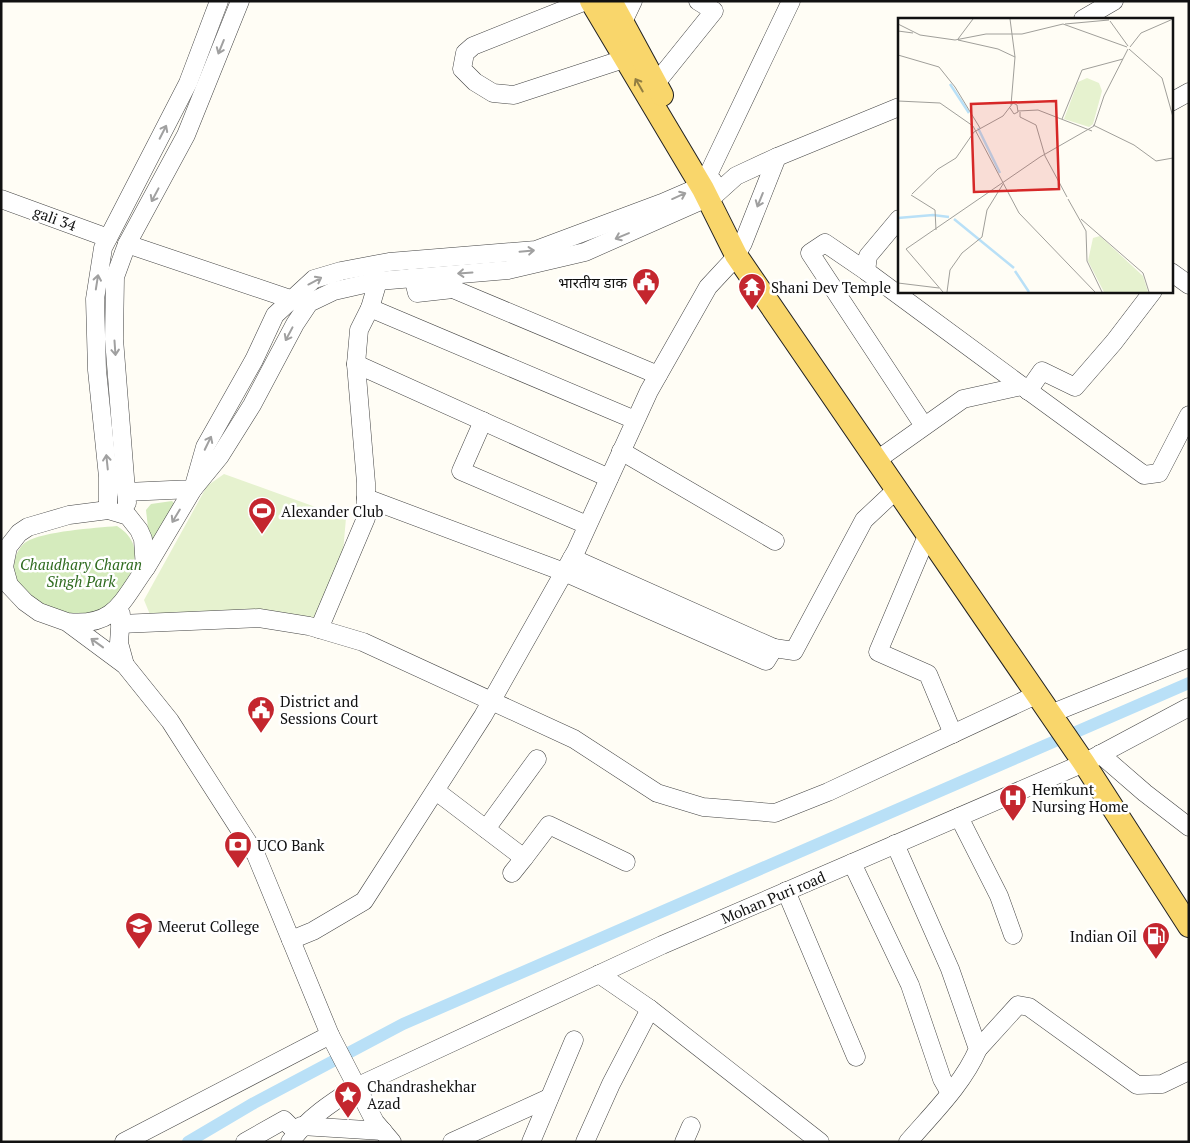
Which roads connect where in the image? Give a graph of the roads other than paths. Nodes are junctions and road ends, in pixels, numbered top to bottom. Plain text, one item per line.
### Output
1 (219, 1) edge
2 (240, 1) edge
3 (586, 1) edge
4 (591, 1) edge
5 (611, 1) edge
6 (633, 1) edge
7 (698, 1) edge
8 (791, 1) edge
9 (1108, 2) edge
10 (1084, 18) edge
11 (622, 22) junction
12 (624, 59) junction
13 (656, 83) junction
14 (1189, 92) edge
15 (1172, 101) edge
16 (898, 107) edge
17 (777, 157) junction
18 (708, 187) junction
19 (1, 199) edge
20 (898, 220) edge
21 (108, 238) junction
22 (127, 244) junction
23 (739, 249) junction
24 (866, 271) junction
25 (1172, 273) edge
26 (413, 277) junction
27 (378, 281) junction
28 (1189, 285) edge
29 (1152, 292) edge
30 (291, 299) junction
31 (308, 305) junction
32 (370, 308) junction
33 (356, 364) junction
34 (658, 375) junction
35 (1025, 388) junction
36 (1188, 416) edge
37 (635, 420) junction
38 (483, 421) junction
39 (924, 426) junction
40 (621, 451) junction
41 (884, 455) junction
42 (609, 478) junction
43 (193, 489) junction
44 (896, 490) junction
45 (126, 492) junction
46 (366, 498) junction
47 (108, 510) junction
48 (128, 516) junction
49 (587, 525) junction
50 (20, 533) junction
51 (927, 536) junction
52 (775, 540) dead end
53 (1, 543) edge
54 (568, 565) junction
55 (146, 569) junction
56 (1, 590) edge
57 (124, 598) junction
58 (25, 602) junction
59 (67, 622) junction
60 (120, 624) junction
61 (319, 629) junction
62 (1001, 636) junction
63 (1189, 658) edge
64 (125, 665) junction
65 (1036, 695) junction
66 (492, 701) junction
67 (1189, 707) edge
68 (1055, 715) junction
69 (953, 734) junction
70 (1086, 754) junction
71 (537, 759) dead end
72 (436, 791) junction
73 (959, 817) junction
74 (1189, 827) edge
75 (486, 829) junction
76 (895, 844) junction
77 (524, 858) junction
78 (626, 862) dead end
79 (852, 863) junction
80 (512, 873) dead end
81 (786, 891) junction
82 (1189, 912) edge
83 (1189, 926) edge
84 (1013, 935) dead end
85 (291, 940) junction
86 (599, 974) junction
87 (650, 1009) junction
88 (574, 1040) dead end
89 (333, 1041) junction
90 (978, 1049) junction
91 (856, 1057) dead end
92 (1189, 1071) edge
93 (356, 1087) junction
94 (950, 1093) junction
95 (549, 1098) junction
96 (296, 1134) edge
97 (387, 1137) edge
98 (124, 1142) edge
99 (245, 1142) edge
100 (452, 1142) edge
101 (531, 1142) edge
102 (585, 1142) edge
103 (820, 1142) edge
104 (908, 1142) edge

21 -> 1 street
2 -> 22 street
3 - 12 street
4 - 12 main road
5 - 11 main road
6 - 11 street
7 - 13 street
8 - 18 street
9 - 10 street
11 - 13 main road
18 -> 12 main road
13 - 18 main road
14 - 15 street
16 - 17 street
17 - 18 street
17 -> 23 street
18 - 23 main road
18 -> 26 street
30 -> 18 street
19 - 21 street, gali 34
20 - 24 street
47 -> 21 street
22 - 30 street
22 -> 45 street
23 - 34 street
23 - 41 main road
23 - 44 main road
24 - 35 street
24 - 39 street
25 - 28 street
26 - 27 street
26 - 34 street
27 - 31 street
27 - 32 street
29 - 35 street
30 - 31 street
43 -> 30 street
31 -> 43 street
32 - 33 street
32 - 37 street
33 - 38 street
33 - 46 street
34 - 37 street
35 - 36 street
35 - 39 street
37 - 40 street
38 - 42 street
38 - 49 street
39 - 41 street
40 - 42 street
40 - 52 street
41 - 62 main road
42 - 49 street
43 - 45 street
43 -> 55 street
44 - 51 main road
44 - 54 street
45 - 48 street
46 - 54 street
46 - 61 street
47 - 48 street
47 - 50 street
48 - 55 street
49 - 54 street
50 - 53 street
50 - 58 street
51 - 62 main road
51 - 69 street
54 - 66 street
55 - 57 street
56 - 58 street
57 - 59 street
57 - 60 street
58 - 59 street
64 -> 59 street
60 - 61 street
60 - 64 street
61 - 66 street
62 - 65 main road
62 - 68 main road
63 - 68 street
64 - 85 street
65 - 68 main road
65 - 69 street
66 - 69 street
66 - 72 street
67 - 70 street, Mohan Puri road
68 - 70 main road
70 - 73 street, Mohan Puri road
70 - 74 street
70 - 82 main road
70 - 83 main road
71 - 75 street
72 - 75 street
72 - 85 street
73 - 76 street, Mohan Puri road
73 - 84 street
75 - 77 street
76 - 79 street, Mohan Puri road
76 - 90 street
77 - 78 street
77 - 80 street
79 - 81 street, Mohan Puri road
79 - 94 street
81 - 86 street, Mohan Puri road
81 - 91 street
85 - 89 street
86 - 87 street
86 - 93 street, Mohan Puri road
87 - 102 street
87 - 103 street
88 - 95 street
89 - 93 street
89 - 98 street
90 - 92 street
90 - 94 street
93 - 96 street, Mohan Puri road
93 - 97 street
94 - 104 street
95 - 100 street
95 - 101 street
96 - 97 street
96 - 99 street

